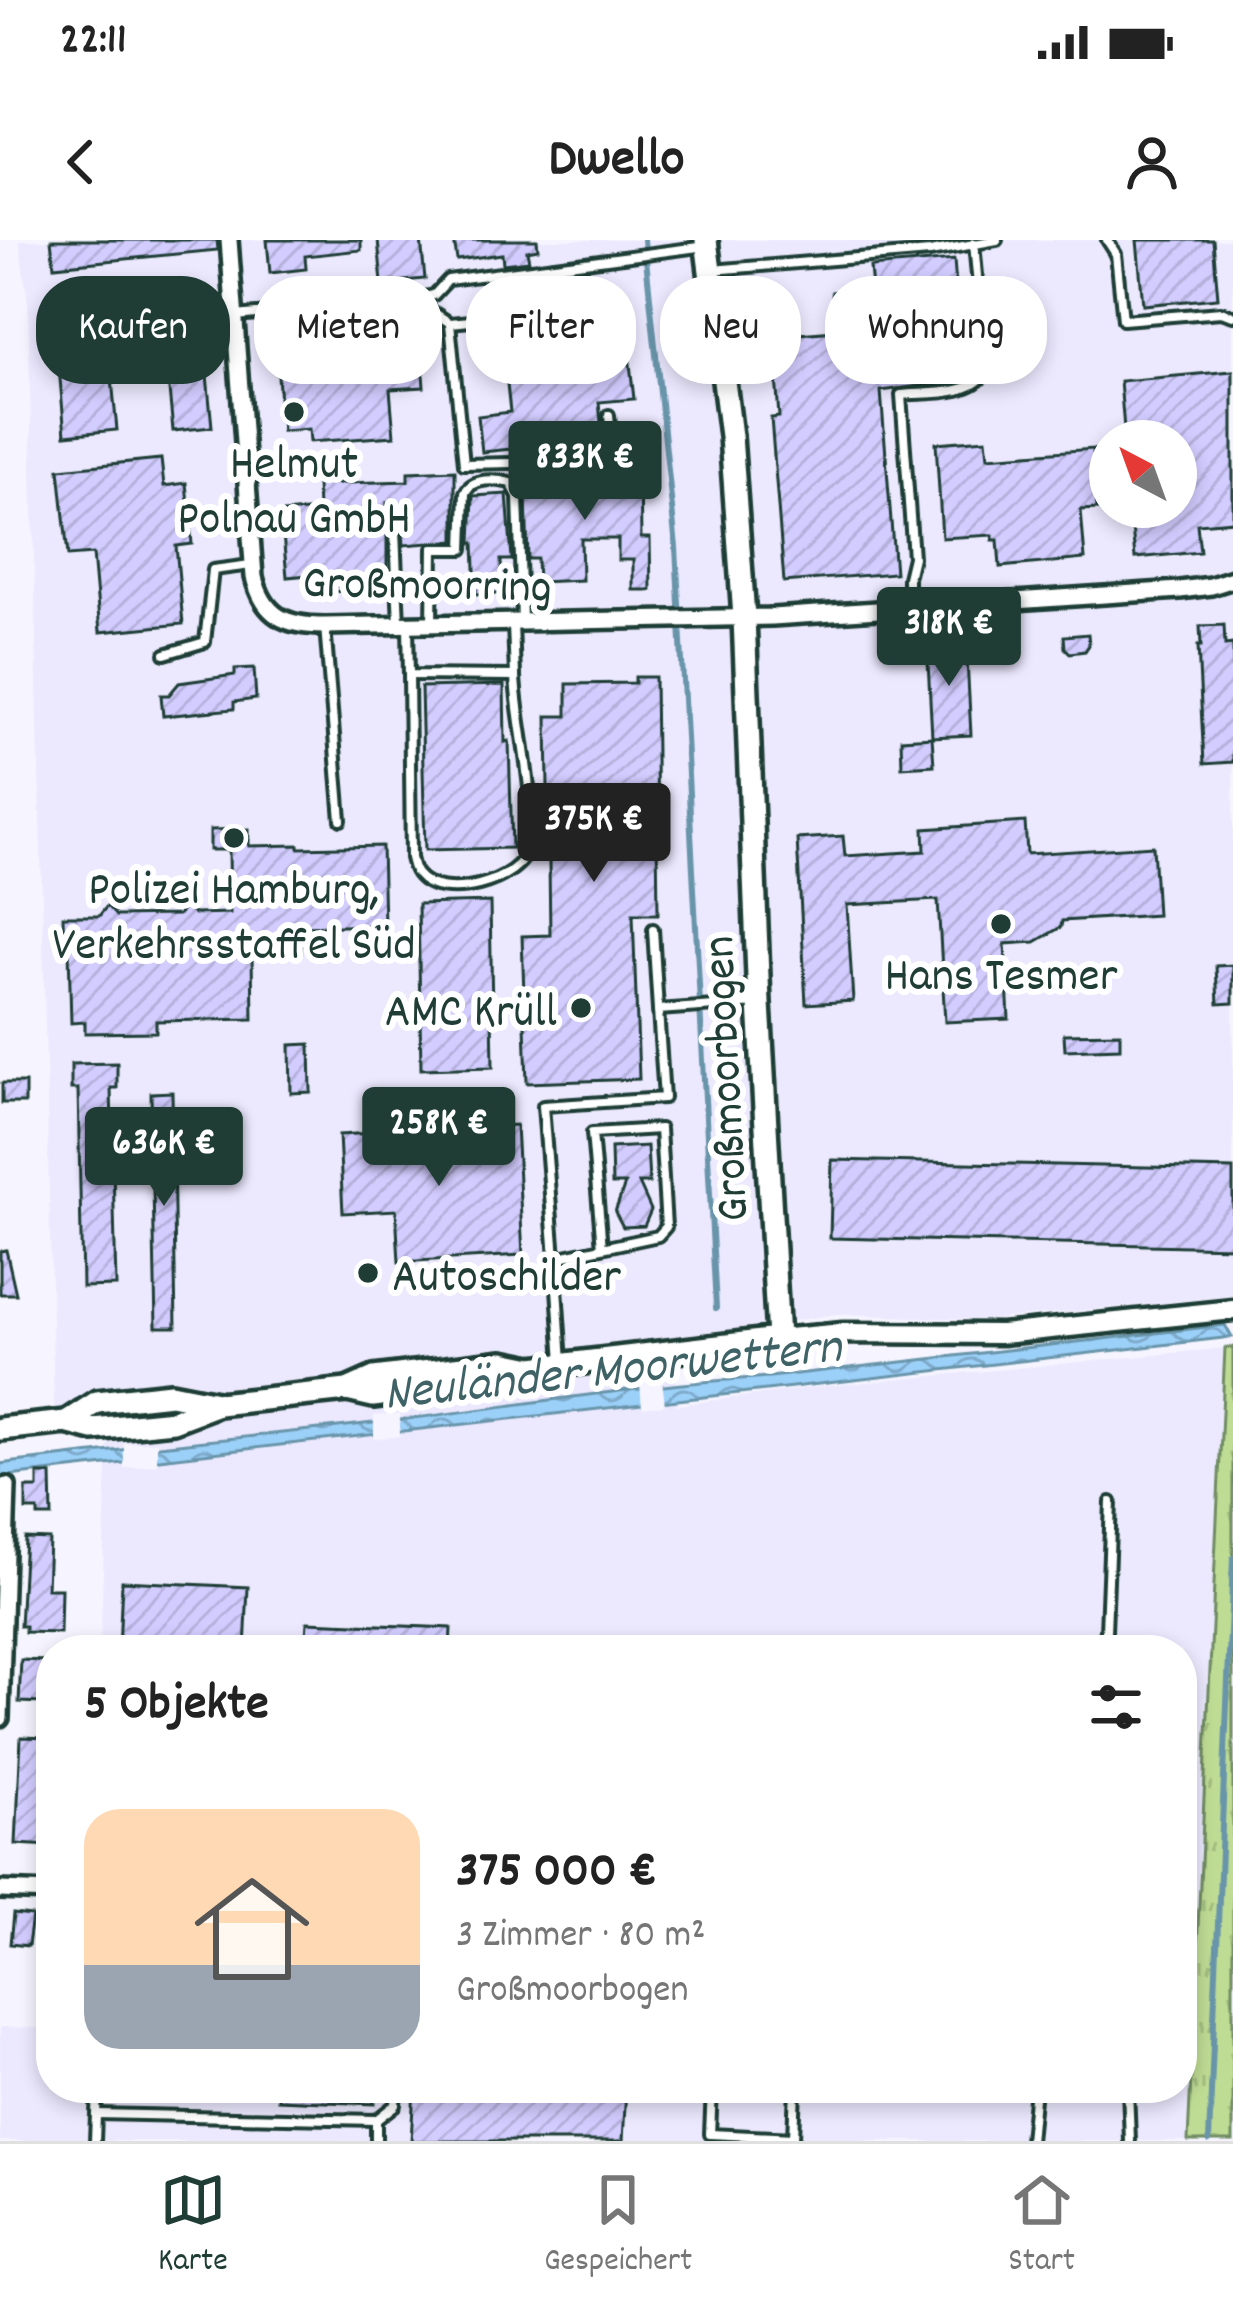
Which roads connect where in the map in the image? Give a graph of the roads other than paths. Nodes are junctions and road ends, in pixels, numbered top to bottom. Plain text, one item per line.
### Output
1 (229, 240) edge
2 (997, 240) edge
3 (1107, 240) edge
4 (707, 243) edge
5 (974, 243) junction
6 (710, 271) junction
7 (442, 287) edge
8 (254, 314) edge
9 (236, 316) junction
10 (1233, 316) edge
11 (442, 317) edge
12 (466, 321) edge
13 (451, 323) junction
14 (610, 415) dead end
15 (394, 508) dead end
16 (253, 564) junction
17 (1233, 579) edge
18 (908, 608) junction
19 (744, 617) junction
20 (517, 623) junction
21 (432, 624) junction
22 (404, 625) junction
23 (325, 626) junction
24 (165, 655) dead end
25 (409, 675) junction
26 (515, 676) junction
27 (341, 820) dead end
28 (653, 929) dead end
29 (759, 1003) junction
30 (658, 1010) junction
31 (602, 1248) junction
32 (555, 1258) junction
33 (1233, 1310) edge
34 (778, 1339) junction
35 (562, 1364) junction
36 (532, 1368) junction
37 (407, 1374) junction
38 (346, 1390) junction
39 (387, 1394) junction
40 (218, 1404) junction
41 (66, 1421) junction
42 (0, 1429) edge
43 (7, 1486) dead end
44 (1112, 1502) dead end
45 (1, 1612) edge
46 (1104, 1635) edge
47 (0, 1718) edge
48 (0, 1889) edge
49 (36, 1891) edge
50 (97, 2103) edge
51 (395, 2103) edge
52 (711, 2103) edge
53 (794, 2103) edge
54 (1034, 2103) edge
55 (1129, 2103) edge
56 (97, 2114) junction
57 (376, 2120) junction
58 (95, 2141) edge
59 (376, 2141) edge
60 (1030, 2141) edge
61 (1130, 2141) edge

1 - 9 street, Großmoorring
2 - 5 lane
3 - 10 lane
4 - 6 main road, Großmoorbogen
4 - 7 lane
5 - 6 lane
5 - 18 lane
6 - 19 main road, Großmoorbogen
8 - 9 lane
9 - 16 street, Großmoorring
11 - 13 lane
12 - 13 lane
13 - 14 lane
15 - 22 lane
16 - 23 street, Großmoorring
16 - 24 lane
17 - 18 street, Großmoorring
18 - 19 street, Großmoorring
19 - 20 street, Großmoorring
19 - 29 main road, Großmoorbogen
20 - 21 street, Großmoorring
20 - 21 lane
20 - 26 lane
21 - 22 street, Großmoorring
22 - 23 street, Großmoorring
22 - 25 lane
23 - 27 lane
25 - 26 lane
25 - 26 lane
28 - 30 lane
29 - 30 lane
29 - 34 main road, Großmoorbogen
30 - 32 lane
31 - 31 lane
31 - 32 lane
32 - 35 lane
33 - 34 street
34 - 35 main road
35 - 36 main road
36 - 37 main road
36 - 39 main road
37 - 38 main road
37 - 39 main road
38 - 39 main road
38 - 40 main road
40 - 41 main road
40 - 41 main road
41 - 42 main road
43 - 45 street
44 - 46 lane
45 - 47 street
48 - 49 street
50 - 56 lane
51 - 57 lane
52 - 53 lane
54 - 60 lane
55 - 61 lane
56 - 57 lane
56 - 58 lane
57 - 59 lane

